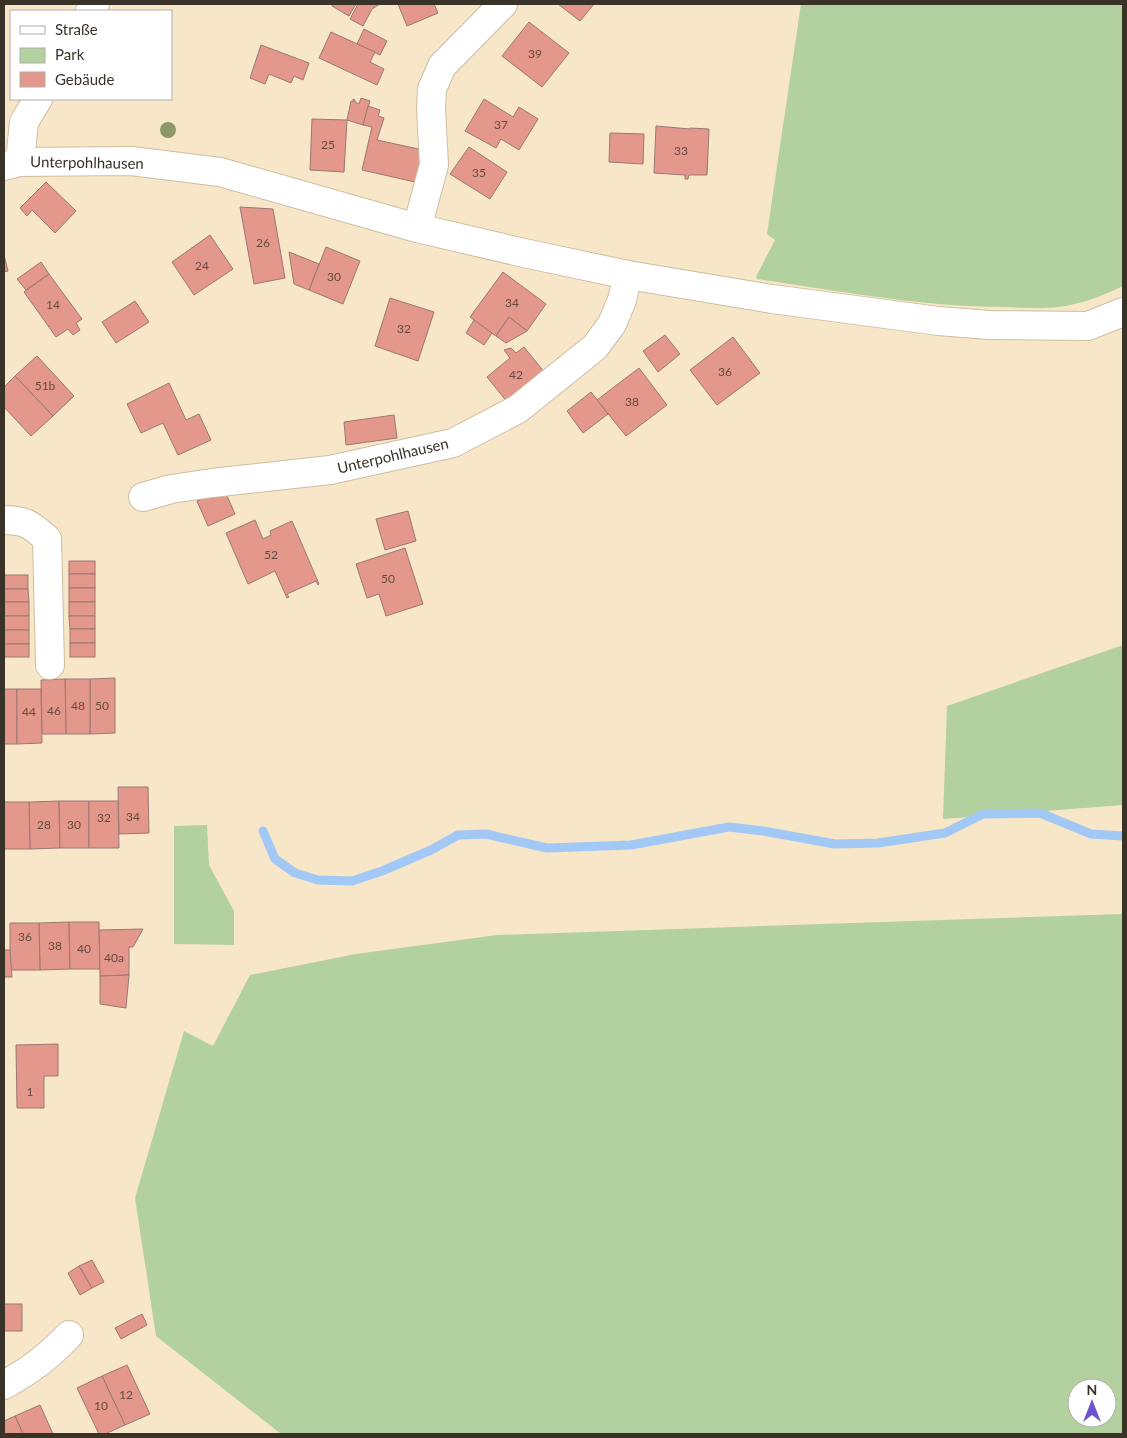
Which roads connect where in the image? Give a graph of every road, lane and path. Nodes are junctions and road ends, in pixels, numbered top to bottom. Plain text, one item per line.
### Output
1 (503, 4) edge
2 (37, 100) edge
3 (12, 164) edge
4 (417, 228) junction
5 (628, 275) junction
6 (1123, 312) edge
7 (143, 497) dead end
8 (4, 520) edge
9 (50, 666) dead end
10 (70, 1335) dead end
11 (4, 1385) edge

1 - 4 street
2 - 3 street, Unterpohlhausen
3 - 4 street, Unterpohlhausen
4 - 5 street, Unterpohlhausen
5 - 6 street, Unterpohlhausen
5 - 7 street, Unterpohlhausen
8 - 9 street
10 - 11 street

